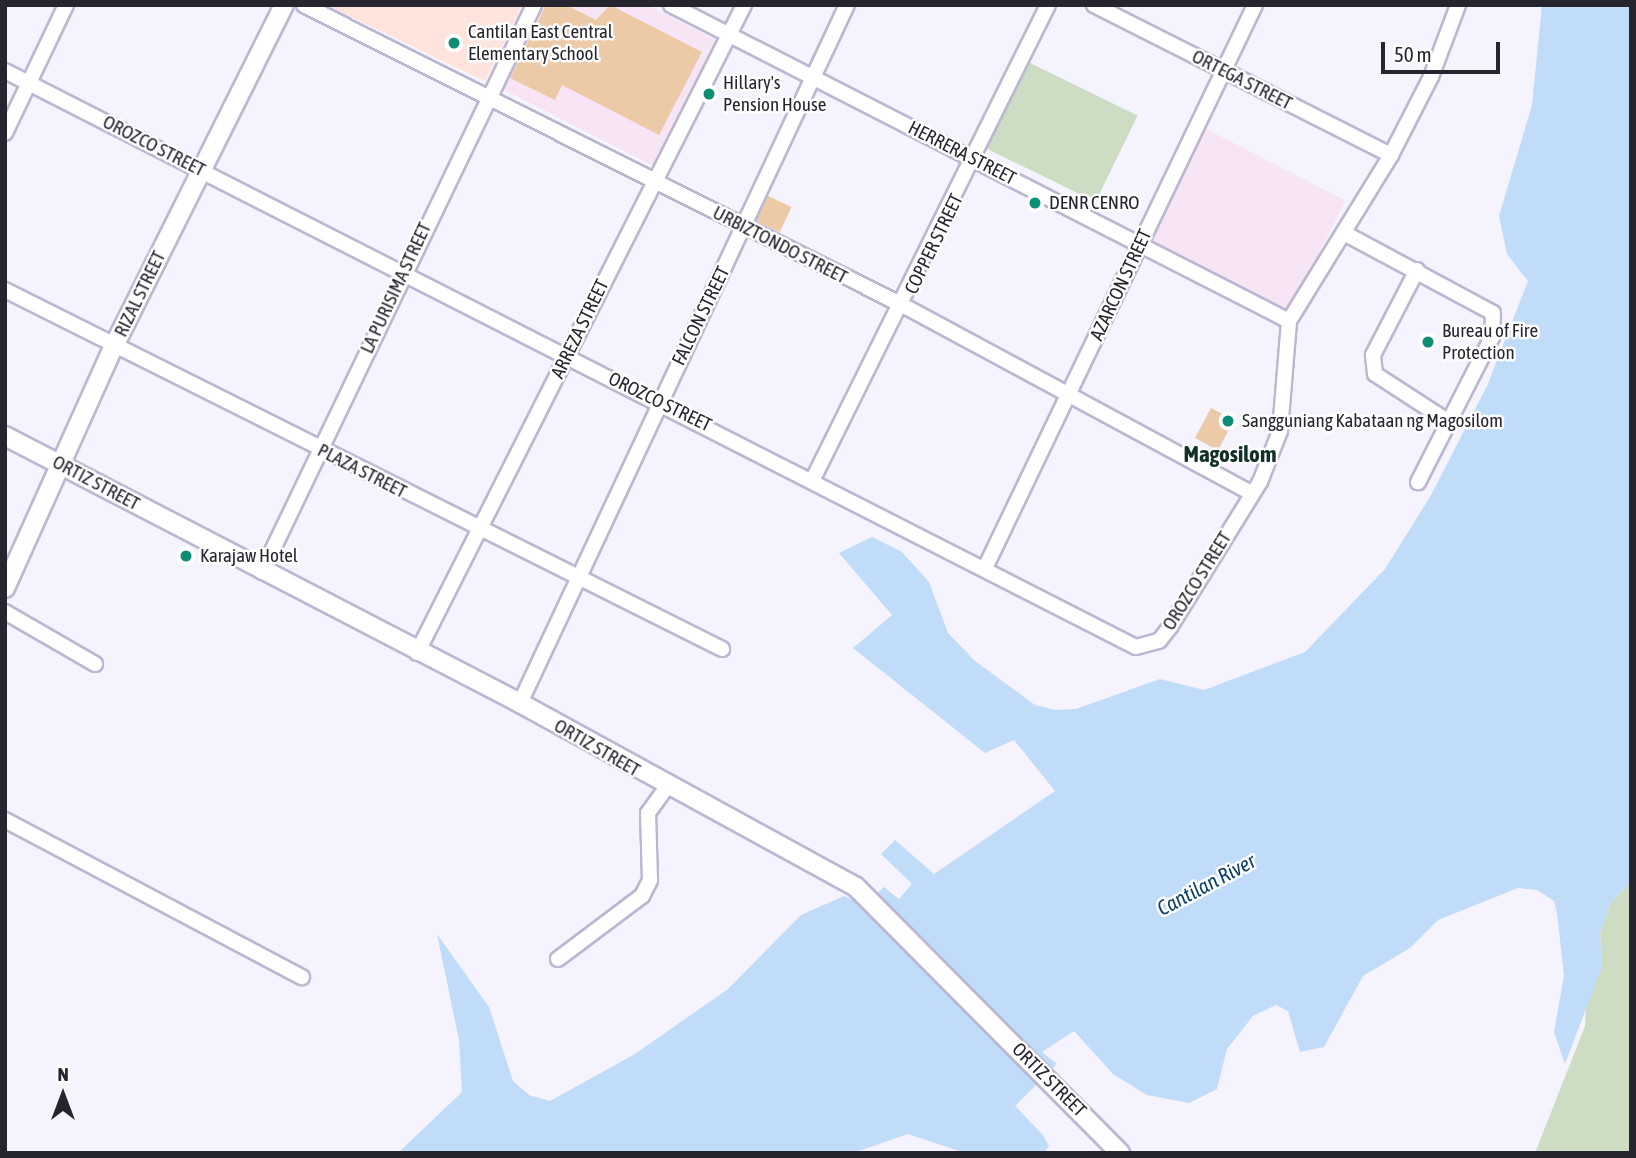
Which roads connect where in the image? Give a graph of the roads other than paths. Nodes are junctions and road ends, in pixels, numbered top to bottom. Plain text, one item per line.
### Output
1 (66, 5) edge
2 (284, 5) edge
3 (304, 5) edge
4 (534, 5) edge
5 (671, 5) edge
6 (744, 5) edge
7 (847, 5) edge
8 (1048, 5) edge
9 (1094, 5) edge
10 (1255, 5) edge
11 (1458, 5) edge
12 (730, 35) junction
13 (1222, 70) junction
14 (5, 71) edge
15 (813, 76) junction
16 (28, 82) junction
17 (489, 96) junction
18 (5, 133) edge
19 (1391, 155) junction
20 (974, 162) junction
21 (201, 169) junction
22 (655, 179) junction
23 (745, 229) junction
24 (1345, 233) junction
25 (1140, 244) junction
26 (1417, 270) junction
27 (402, 274) junction
28 (5, 290) edge
29 (904, 306) junction
30 (1289, 321) junction
31 (114, 346) junction
32 (567, 356) junction
33 (1070, 395) junction
34 (660, 401) junction
35 (1449, 422) junction
36 (5, 436) edge
37 (321, 450) junction
38 (60, 464) junction
39 (813, 479) junction
40 (1418, 482) dead end
41 (1252, 493) junction
42 (481, 531) junction
43 (986, 566) junction
44 (262, 572) junction
45 (577, 579) junction
46 (5, 587) edge
47 (5, 612) edge
48 (722, 649) dead end
49 (417, 653) junction
50 (95, 664) dead end
51 (520, 703) junction
52 (666, 788) junction
53 (5, 820) edge
54 (558, 959) dead end
55 (302, 977) dead end
56 (1121, 1153) edge

1 - 16 street
2 - 21 street, RIZAL STREET
3 - 17 street, URBIZTONDO STREET
4 - 17 street, LA PURISIMA STREET
5 - 12 street, HERRERA STREET
6 - 12 street, ARREZA STREET
7 - 15 street, FALCON STREET
8 - 20 street, COPPER STREET
9 - 13 street, ORTEGA STREET
10 - 13 street, AZARCON STREET
11 - 19 street
12 - 15 street, HERRERA STREET
12 - 22 street, ARREZA STREET
13 - 19 street, ORTEGA STREET
13 - 25 street, AZARCON STREET
14 - 16 street, OROZCO STREET
15 - 20 street, HERRERA STREET
15 - 23 street, FALCON STREET
16 - 18 street
16 - 21 street, OROZCO STREET
17 - 22 street, URBIZTONDO STREET
17 - 27 street, LA PURISIMA STREET
19 - 24 street
20 - 25 street, HERRERA STREET
20 - 29 street, COPPER STREET
21 - 27 street, OROZCO STREET
21 - 31 street, RIZAL STREET
22 - 23 street, URBIZTONDO STREET
22 - 32 street, ARREZA STREET
23 - 29 street, URBIZTONDO STREET
23 - 34 street, FALCON STREET
24 - 26 street
24 - 30 street
25 - 30 street, HERRERA STREET
25 - 33 street, AZARCON STREET
26 - 35 street
26 - 35 street
27 - 32 street, OROZCO STREET
27 - 37 street, LA PURISIMA STREET
28 - 31 street, PLAZA STREET
29 - 33 street, URBIZTONDO STREET
29 - 39 street, COPPER STREET
30 - 41 street, OROZCO STREET
31 - 37 street, PLAZA STREET
31 - 38 street, RIZAL STREET
32 - 34 street, OROZCO STREET
32 - 42 street, ARREZA STREET
33 - 41 street, URBIZTONDO STREET
33 - 43 street, AZARCON STREET
34 - 39 street, OROZCO STREET
34 - 45 street, FALCON STREET
35 - 40 street
36 - 38 street, ORTIZ STREET
37 - 42 street, PLAZA STREET
37 - 44 street, LA PURISIMA STREET
38 - 44 street, ORTIZ STREET
38 - 46 street, RIZAL STREET
39 - 43 street, OROZCO STREET
41 - 43 street, OROZCO STREET
42 - 45 street, PLAZA STREET
42 - 49 street, ARREZA STREET
44 - 49 street, ORTIZ STREET
45 - 48 street, PLAZA STREET
45 - 51 street, FALCON STREET
47 - 50 street
49 - 51 street, ORTIZ STREET
51 - 52 street, ORTIZ STREET
52 - 54 street
52 - 56 street, ORTIZ STREET
53 - 55 street

